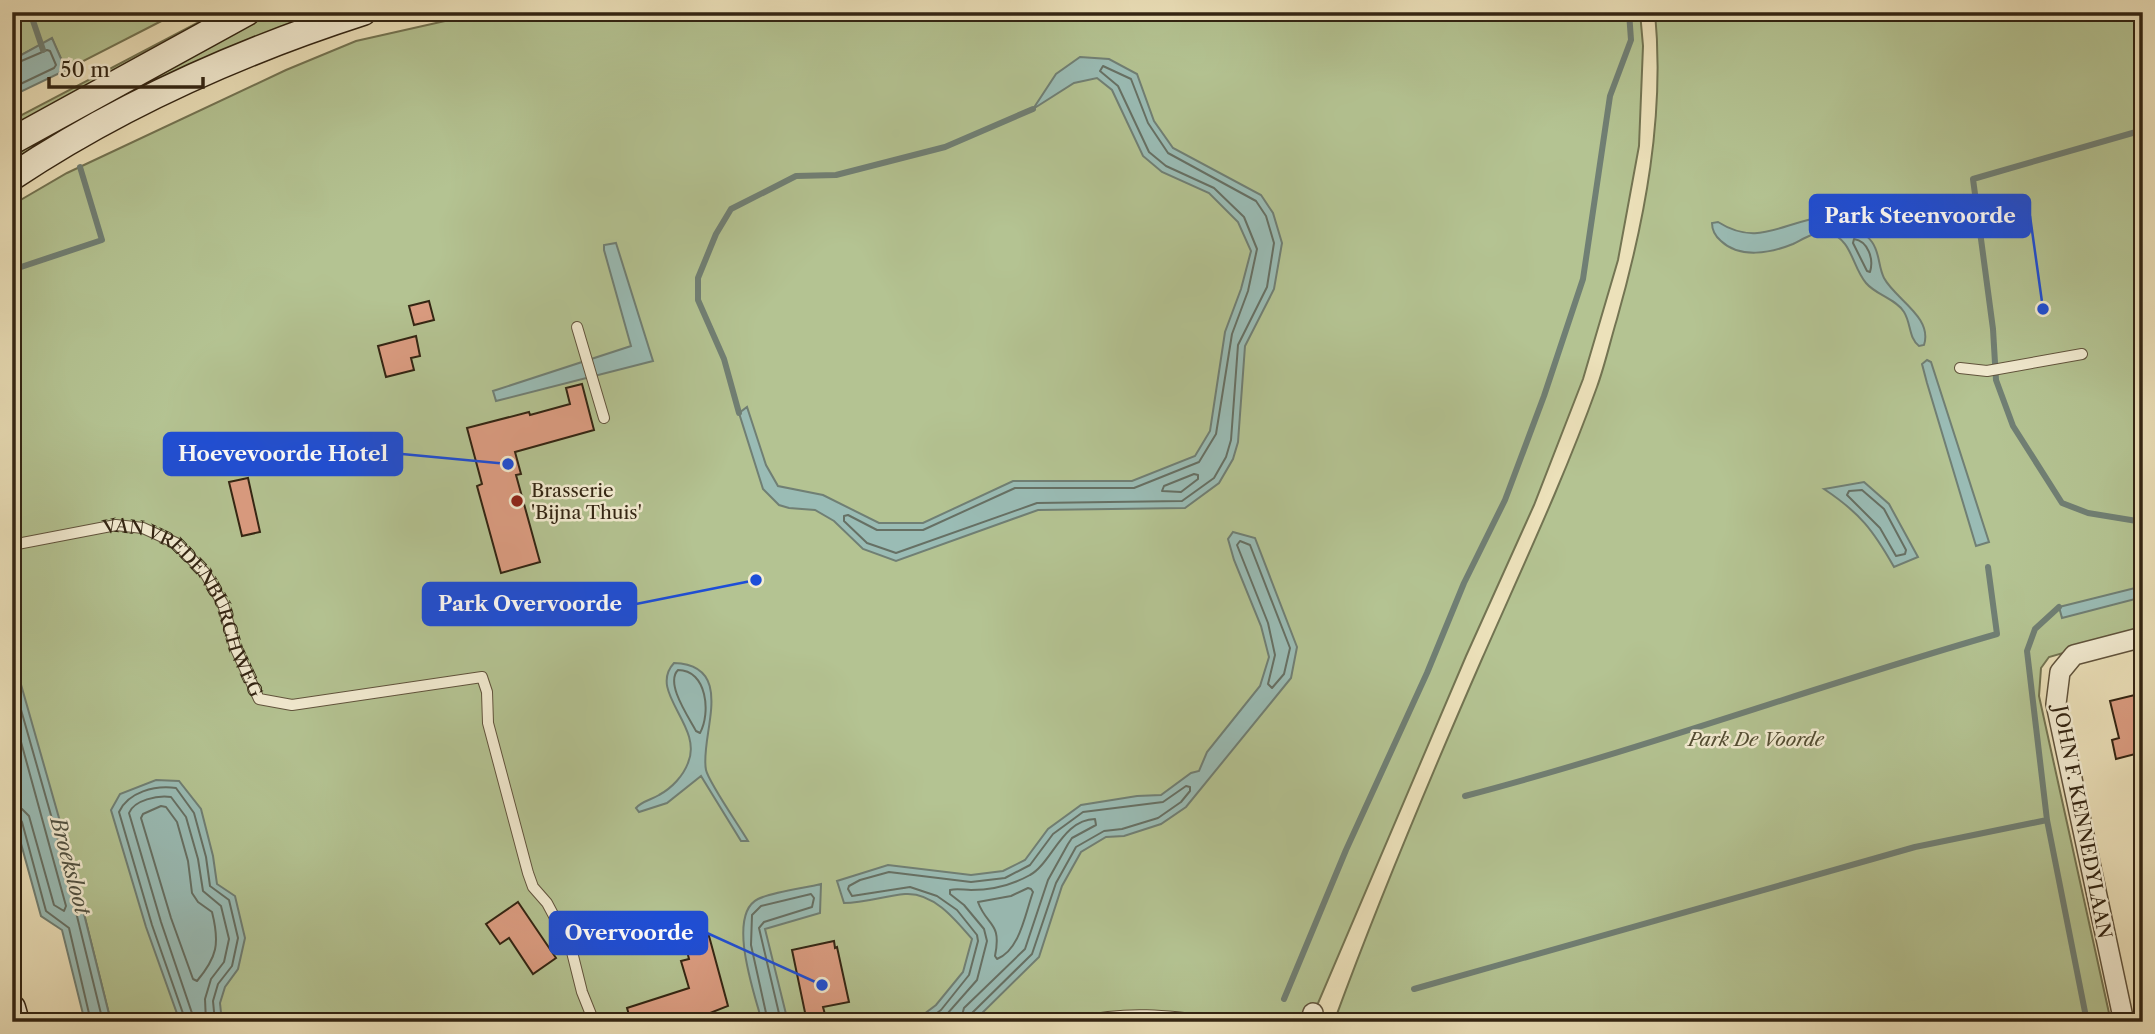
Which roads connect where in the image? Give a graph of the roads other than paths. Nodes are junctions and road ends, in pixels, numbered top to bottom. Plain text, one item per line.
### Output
1 (247, 12) edge
2 (363, 12) edge
3 (12, 141) edge
4 (12, 177) edge
5 (577, 327) dead end
6 (2082, 354) dead end
7 (1960, 368) dead end
8 (604, 418) dead end
9 (12, 545) edge
10 (2143, 638) edge
11 (12, 1008) edge
12 (16, 1022) edge
13 (594, 1022) edge
14 (1079, 1022) edge
15 (1215, 1022) edge
16 (2124, 1022) edge

1 - 3 main road
2 - 4 main road
5 - 8 lane
6 - 7 lane
9 - 13 lane, VAN VREDENBURCHWEG
10 - 16 street, JOHN F. KENNEDYLAAN
11 - 12 main road
14 - 15 lane

